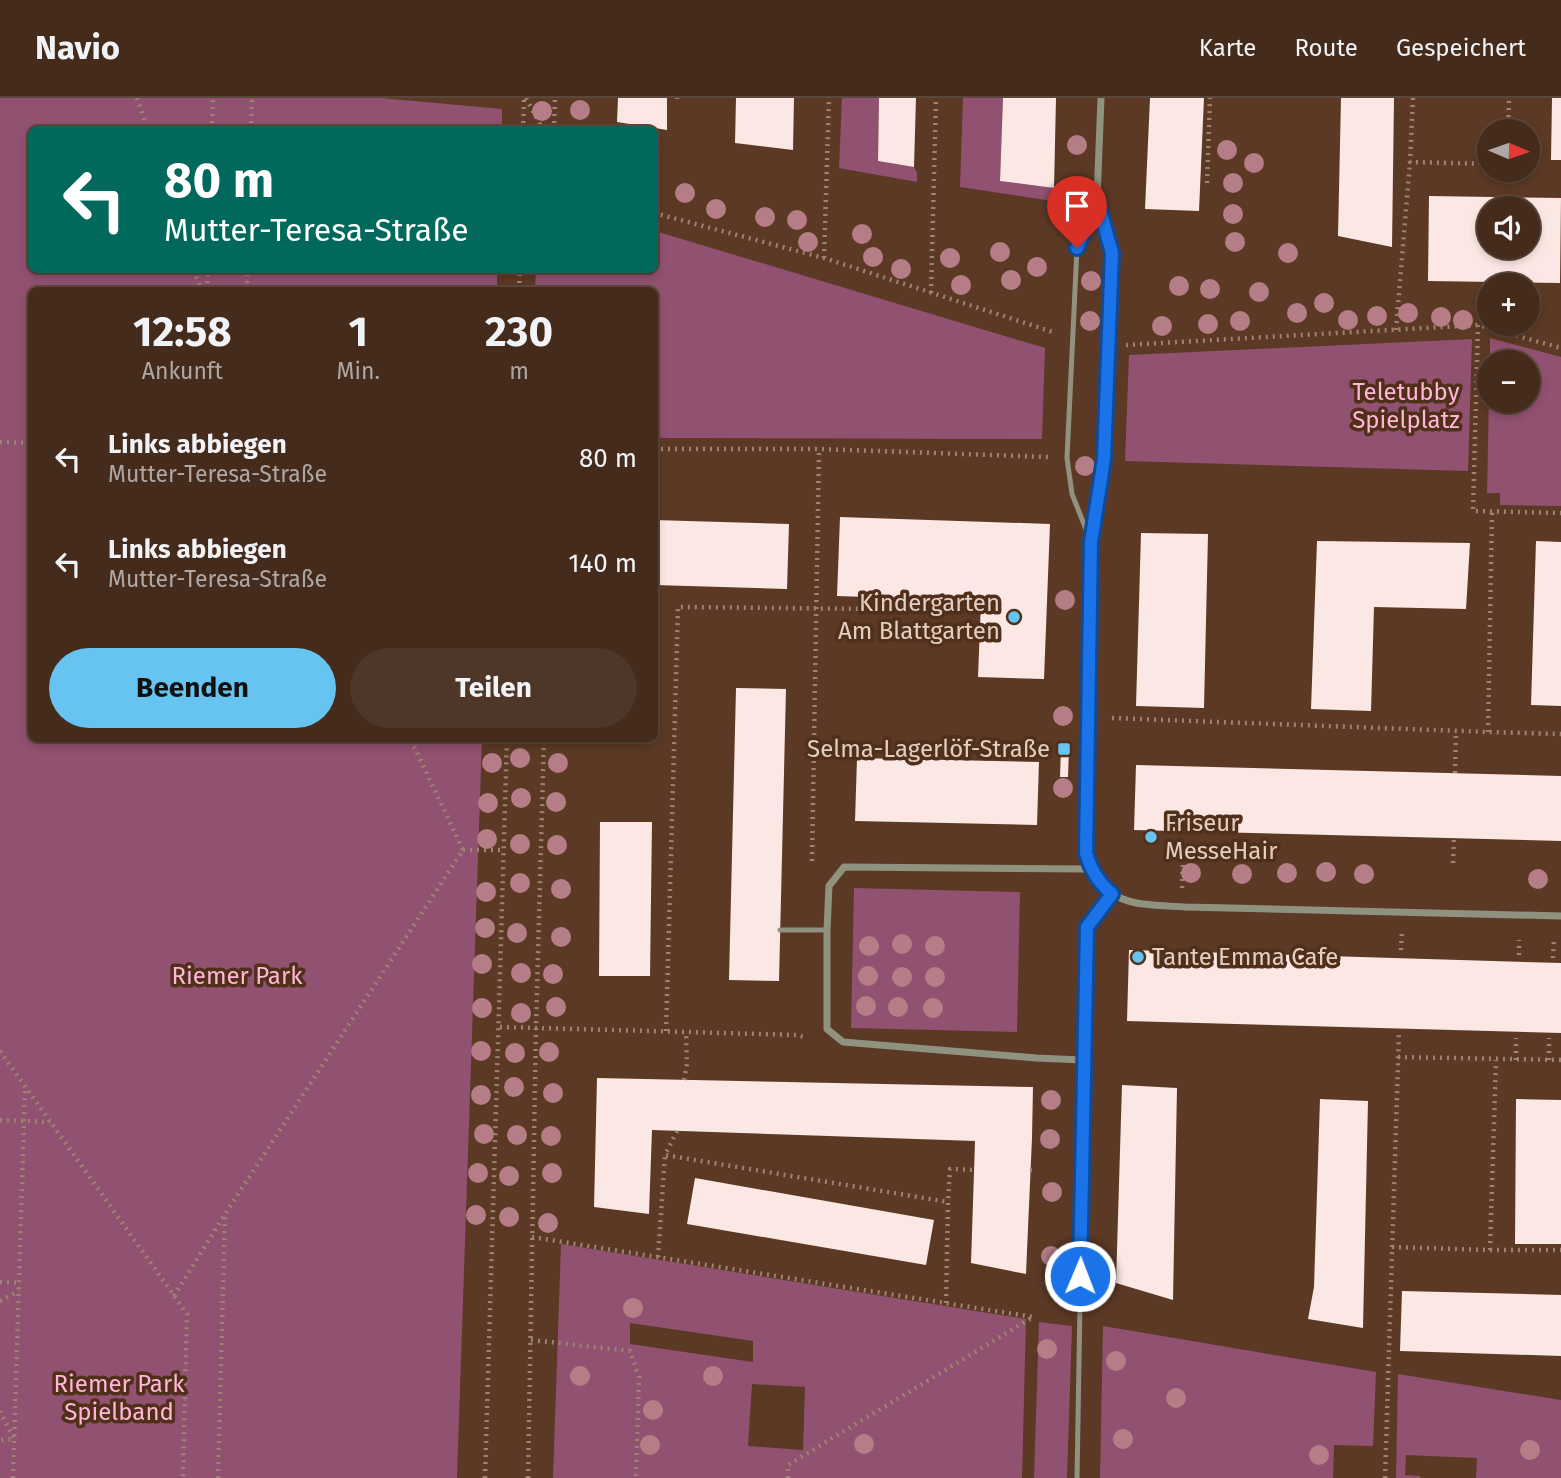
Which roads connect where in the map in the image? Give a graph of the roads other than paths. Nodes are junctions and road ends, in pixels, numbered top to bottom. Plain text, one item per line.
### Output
1 (1101, 98) edge
2 (1097, 199) junction
3 (1091, 542) junction
4 (1091, 869) junction
5 (1112, 894) junction
6 (1561, 916) edge
7 (780, 930) dead end
8 (827, 930) junction
9 (1083, 1060) junction
10 (1080, 1304) joint
11 (1077, 1478) edge

1 - 2 street
2 - 3 lane
2 - 3 lane
3 - 4 street
4 - 5 street
4 - 8 street
5 - 6 street
5 - 9 street
7 - 8 lane
8 - 9 street
9 - 10 street
10 - 11 lane

